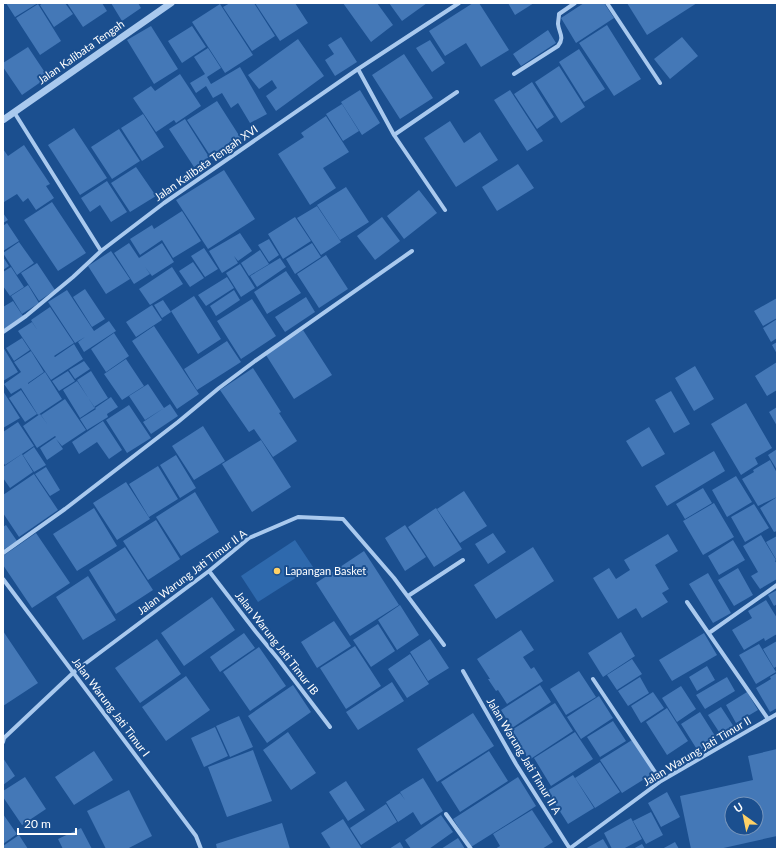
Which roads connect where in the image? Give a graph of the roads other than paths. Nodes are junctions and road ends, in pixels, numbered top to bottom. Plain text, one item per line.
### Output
1 (171, 3) edge
2 (459, 3) edge
3 (575, 3) edge
4 (607, 3) edge
5 (358, 69) junction
6 (514, 74) dead end
7 (660, 83) dead end
8 (457, 92) dead end
9 (14, 112) junction
10 (3, 120) edge
11 (394, 135) junction
12 (445, 210) dead end
13 (100, 251) junction
14 (412, 251) dead end
15 (3, 332) edge
16 (3, 553) edge
17 (463, 560) dead end
18 (209, 571) junction
19 (3, 578) edge
20 (777, 585) edge
21 (408, 596) junction
22 (687, 602) dead end
23 (709, 633) junction
24 (444, 645) dead end
25 (463, 671) dead end
26 (74, 672) junction
27 (593, 679) dead end
28 (777, 714) edge
29 (768, 719) junction
30 (330, 727) dead end
31 (3, 742) edge
32 (661, 781) junction
33 (446, 814) dead end
34 (201, 849) edge
35 (471, 849) edge
36 (570, 849) edge

1 - 9 street, Jalan Kalibata Tengah
2 - 5 street, Jalan Kalibata Tengah XVI
3 - 6 street
4 - 7 street
5 - 11 street
5 - 13 street, Jalan Kalibata Tengah XVI
8 - 11 street
9 - 10 street, Jalan Kalibata Tengah
9 - 13 street
11 - 12 street
13 - 15 street, Jalan Kalibata Tengah XVI
14 - 16 street
17 - 21 street
18 - 21 street, Jalan Warung Jati Timur II A
18 - 26 street, Jalan Warung Jati Timur II A
18 - 30 street, Jalan Warung Jati Timur IB
19 - 26 street, Jalan Warung Jati Timur I
20 - 23 street
21 - 24 street, Jalan Warung Jati Timur II A
22 - 23 street
23 - 29 street
25 - 36 street, Jalan Warung Jati Timur II A
26 - 31 street, Jalan Warung Jati Timur II A
26 - 34 street, Jalan Warung Jati Timur I
27 - 32 street
28 - 29 street, Jalan Warung Jati Timur II
29 - 32 street, Jalan Warung Jati Timur II
32 - 36 street, Jalan Warung Jati Timur II
33 - 35 street

